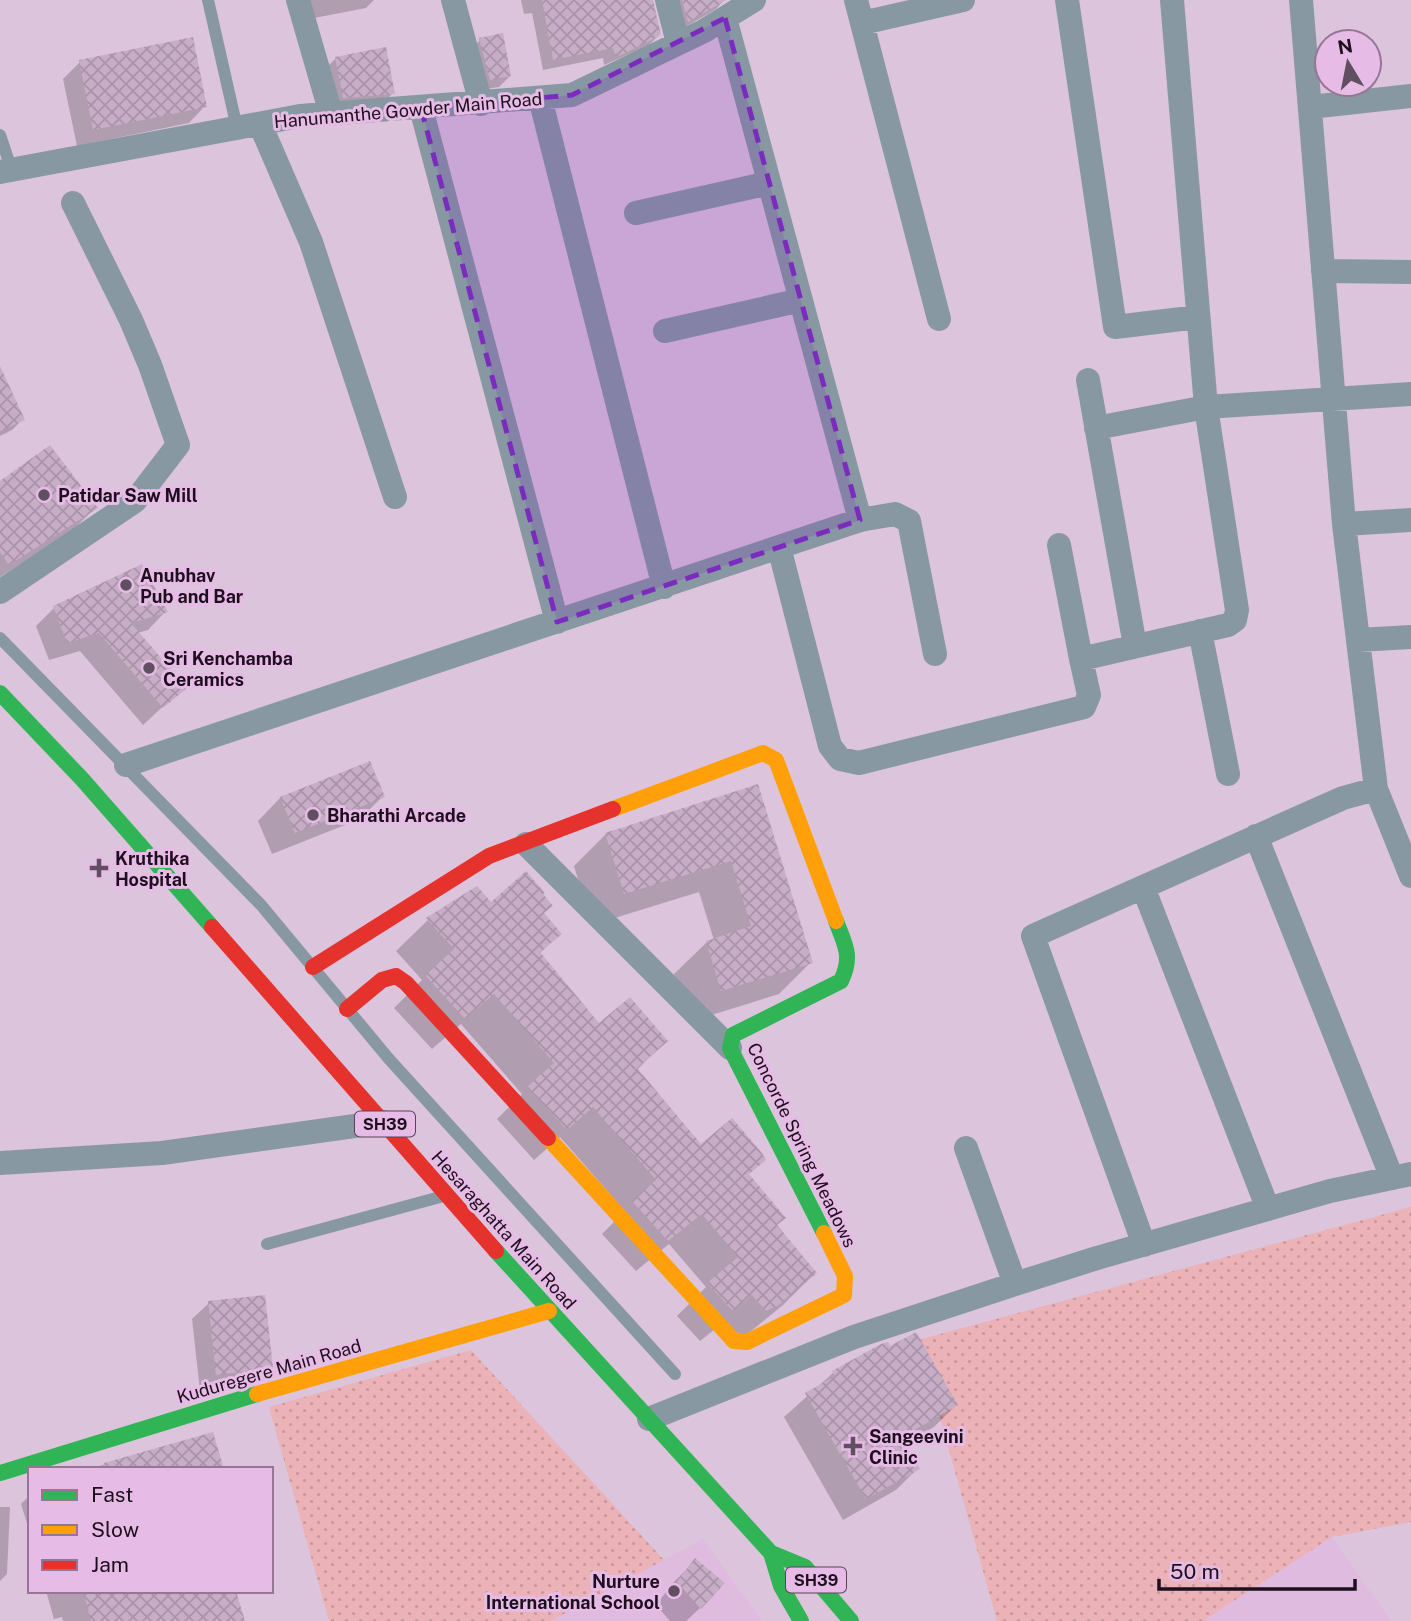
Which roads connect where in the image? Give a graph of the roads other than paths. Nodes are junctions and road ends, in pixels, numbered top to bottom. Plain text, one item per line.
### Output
1 (208, 0) edge
2 (299, 0) edge
3 (453, 0) edge
4 (667, 0) edge
5 (754, 0) edge
6 (963, 0) edge
7 (1067, 0) edge
8 (1172, 0) edge
9 (1301, 0) edge
10 (859, 11) edge
11 (725, 18) junction
12 (678, 43) junction
13 (1411, 96) edge
14 (540, 98) junction
15 (481, 104) junction
16 (1310, 107) junction
17 (421, 108) junction
18 (331, 114) junction
19 (249, 126) junction
20 (0, 135) edge
21 (6, 172) edge
22 (769, 183) junction
23 (73, 203) dead end
24 (636, 213) dead end
25 (1323, 271) junction
26 (1411, 272) edge
27 (801, 300) junction
28 (1198, 317) junction
29 (939, 319) dead end
30 (665, 331) dead end
31 (1088, 380) dead end
32 (1411, 394) edge
33 (1334, 399) junction
34 (1206, 407) junction
35 (1096, 428) junction
36 (395, 497) dead end
37 (860, 520) junction
38 (1411, 520) edge
39 (1344, 524) junction
40 (1059, 545) dead end
41 (779, 547) junction
42 (664, 587) junction
43 (0, 592) edge
44 (557, 622) junction
45 (1200, 631) junction
46 (1411, 637) edge
47 (0, 638) edge
48 (1358, 640) junction
49 (1135, 646) junction
50 (935, 654) dead end
51 (1081, 659) junction
52 (0, 693) edge
53 (126, 765) junction
54 (1228, 774) dead end
55 (1376, 789) junction
56 (1256, 836) junction
57 (526, 844) junction
58 (1411, 876) edge
59 (1143, 887) junction
60 (313, 967) junction
61 (347, 1009) junction
62 (730, 1048) junction
63 (383, 1122) junction
64 (966, 1149) dead end
65 (0, 1163) edge
66 (1401, 1176) edge
67 (447, 1195) junction
68 (1268, 1209) junction
69 (267, 1244) dead end
70 (1144, 1244) junction
71 (1015, 1284) junction
72 (549, 1311) junction
73 (675, 1374) dead end
74 (649, 1419) junction
75 (0, 1473) edge
76 (772, 1553) junction
77 (801, 1621) edge
78 (851, 1621) edge

1 - 19 lane
2 - 18 street
3 - 15 street
4 - 12 street
5 - 11 street, Hanumanthe Gowder Main Road
6 - 10 street
7 - 28 street
8 - 28 street
9 - 16 street
10 - 29 street
11 - 12 street, Hanumanthe Gowder Main Road
11 - 22 street
12 - 14 street, Hanumanthe Gowder Main Road
13 - 16 street
14 - 15 street, Hanumanthe Gowder Main Road
14 - 42 street
15 - 17 street, Hanumanthe Gowder Main Road
16 - 25 street
17 - 18 street, Hanumanthe Gowder Main Road
17 - 44 street
18 - 19 street, Hanumanthe Gowder Main Road
19 - 21 street, Hanumanthe Gowder Main Road
19 - 36 street
20 - 21 lane
22 - 24 street
22 - 27 street
23 - 43 street
25 - 26 street
25 - 33 street
27 - 30 street
27 - 37 street
28 - 34 street
31 - 35 street
32 - 33 street
33 - 34 street
33 - 39 street
34 - 35 street
34 - 45 street
35 - 49 street
37 - 41 street
37 - 50 street
38 - 39 street
39 - 48 street
40 - 51 street
41 - 42 street
41 - 51 street
42 - 44 street
44 - 53 street
45 - 49 street
45 - 54 street
46 - 48 street
47 - 53 lane
48 - 55 street
49 - 51 street
52 - 63 street, Hesaraghatta Main Road / SH39
53 - 60 lane
55 - 56 street
55 - 58 street
56 - 59 street
56 - 66 street
57 - 60 street, Concorde Spring Meadows
57 - 62 street
57 - 62 street, Concorde Spring Meadows
59 - 68 street
59 - 70 street
60 - 61 lane
61 - 62 street, Concorde Spring Meadows
61 - 73 lane
63 - 65 street
63 - 67 street, Hesaraghatta Main Road / SH39
64 - 71 street
66 - 68 street
67 - 69 lane
67 - 72 street, Hesaraghatta Main Road / SH39
68 - 70 street
70 - 71 street
71 - 74 street
72 - 74 street, Hesaraghatta Main Road / SH39
72 - 75 street, Kuduregere Main Road
74 - 76 street, Hesaraghatta Main Road / SH39
76 - 77 street
76 - 78 street, Hesaraghatta Main Road / SH39

